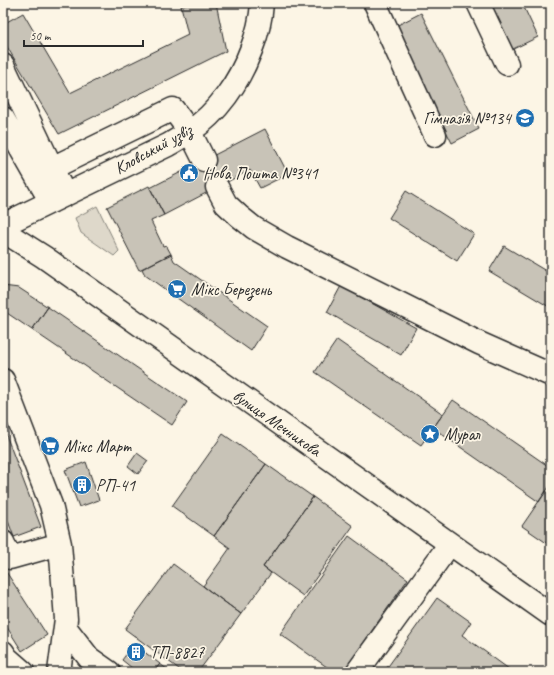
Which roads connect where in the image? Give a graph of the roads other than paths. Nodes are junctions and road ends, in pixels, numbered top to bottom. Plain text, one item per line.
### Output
1 (262, 3) edge
2 (375, 3) edge
3 (478, 3) edge
4 (507, 64) dead end
5 (3, 65) edge
6 (3, 118) edge
7 (435, 135) dead end
8 (115, 137) junction
9 (198, 147) junction
10 (127, 165) junction
11 (52, 168) junction
12 (217, 187) tunnel mouth
13 (58, 199) junction
14 (3, 226) edge
15 (3, 231) edge
16 (551, 375) edge
17 (4, 386) edge
18 (3, 542) edge
19 (60, 544) junction
20 (449, 544) junction
21 (551, 615) edge
22 (65, 627) junction
23 (3, 652) edge
24 (23, 672) edge
25 (59, 672) edge
26 (109, 672) edge
27 (357, 672) edge

1 - 9 street, Кловський узвіз
2 - 7 street
3 - 4 street
5 - 11 street
6 - 13 street
8 - 9 street
8 - 10 street
8 - 11 street
9 - 10 street, Кловський узвіз
10 - 13 street, Кловський узвіз
11 - 13 street
12 - 16 street
13 - 14 street, Кловський узвіз
15 - 20 street, вулиця Мечникова
17 - 19 street
18 - 19 street
19 - 22 street
20 - 21 street, вулиця Мечникова
20 - 27 street
22 - 25 street
22 - 26 street
23 - 24 street

